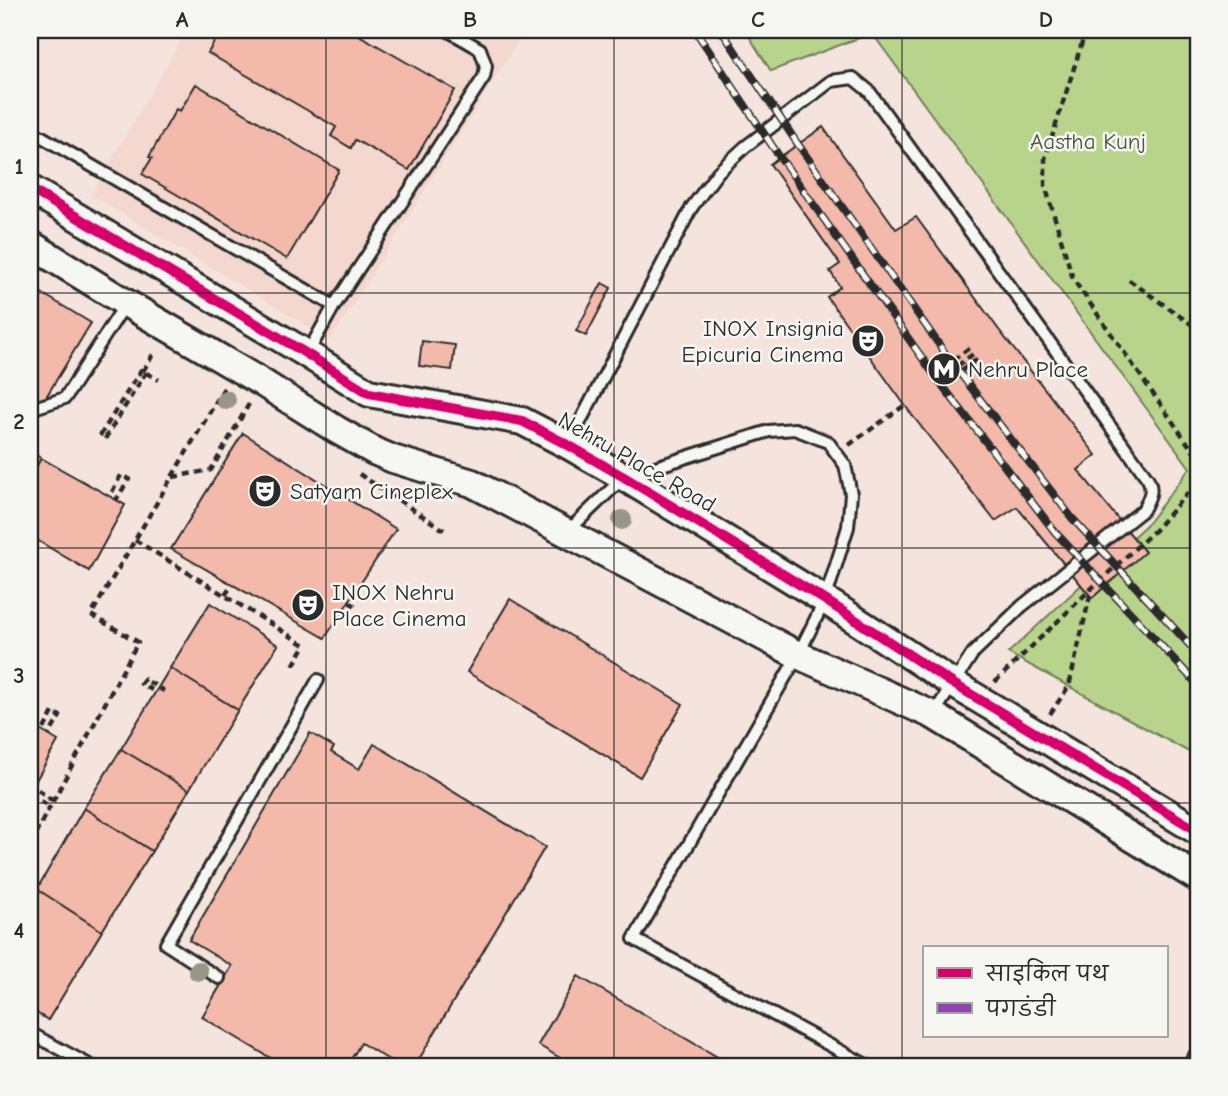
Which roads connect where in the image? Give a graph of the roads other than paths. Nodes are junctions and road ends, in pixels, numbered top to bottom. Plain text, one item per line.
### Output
1 (447, 30) edge
2 (30, 131) edge
3 (30, 189) edge
4 (30, 244) edge
5 (126, 303) junction
6 (334, 306) junction
7 (307, 354) junction
8 (30, 405) edge
9 (568, 445) junction
10 (625, 477) junction
11 (566, 533) junction
12 (825, 600) junction
13 (798, 655) junction
14 (318, 680) dead end
15 (952, 683) junction
16 (933, 715) junction
17 (1198, 831) edge
18 (1198, 878) edge
19 (219, 978) dead end
20 (30, 1033) edge
21 (1198, 1051) edge
22 (91, 1066) edge
23 (868, 1066) edge
24 (1188, 1066) edge

1 - 6 lane
2 - 6 lane
3 - 7 street, Nehru Place Road
4 - 5 street
5 - 8 lane
5 - 11 street
6 - 7 lane
7 - 9 street, Nehru Place Road
9 - 10 street, Nehru Place Road
9 - 15 lane
10 - 11 lane
10 - 12 street, Nehru Place Road
10 - 12 lane
11 - 13 street
12 - 13 lane
12 - 15 street, Nehru Place Road
13 - 16 street
13 - 23 lane
14 - 19 lane
15 - 16 lane
15 - 17 street, Nehru Place Road
16 - 18 street
20 - 22 lane
21 - 24 lane

